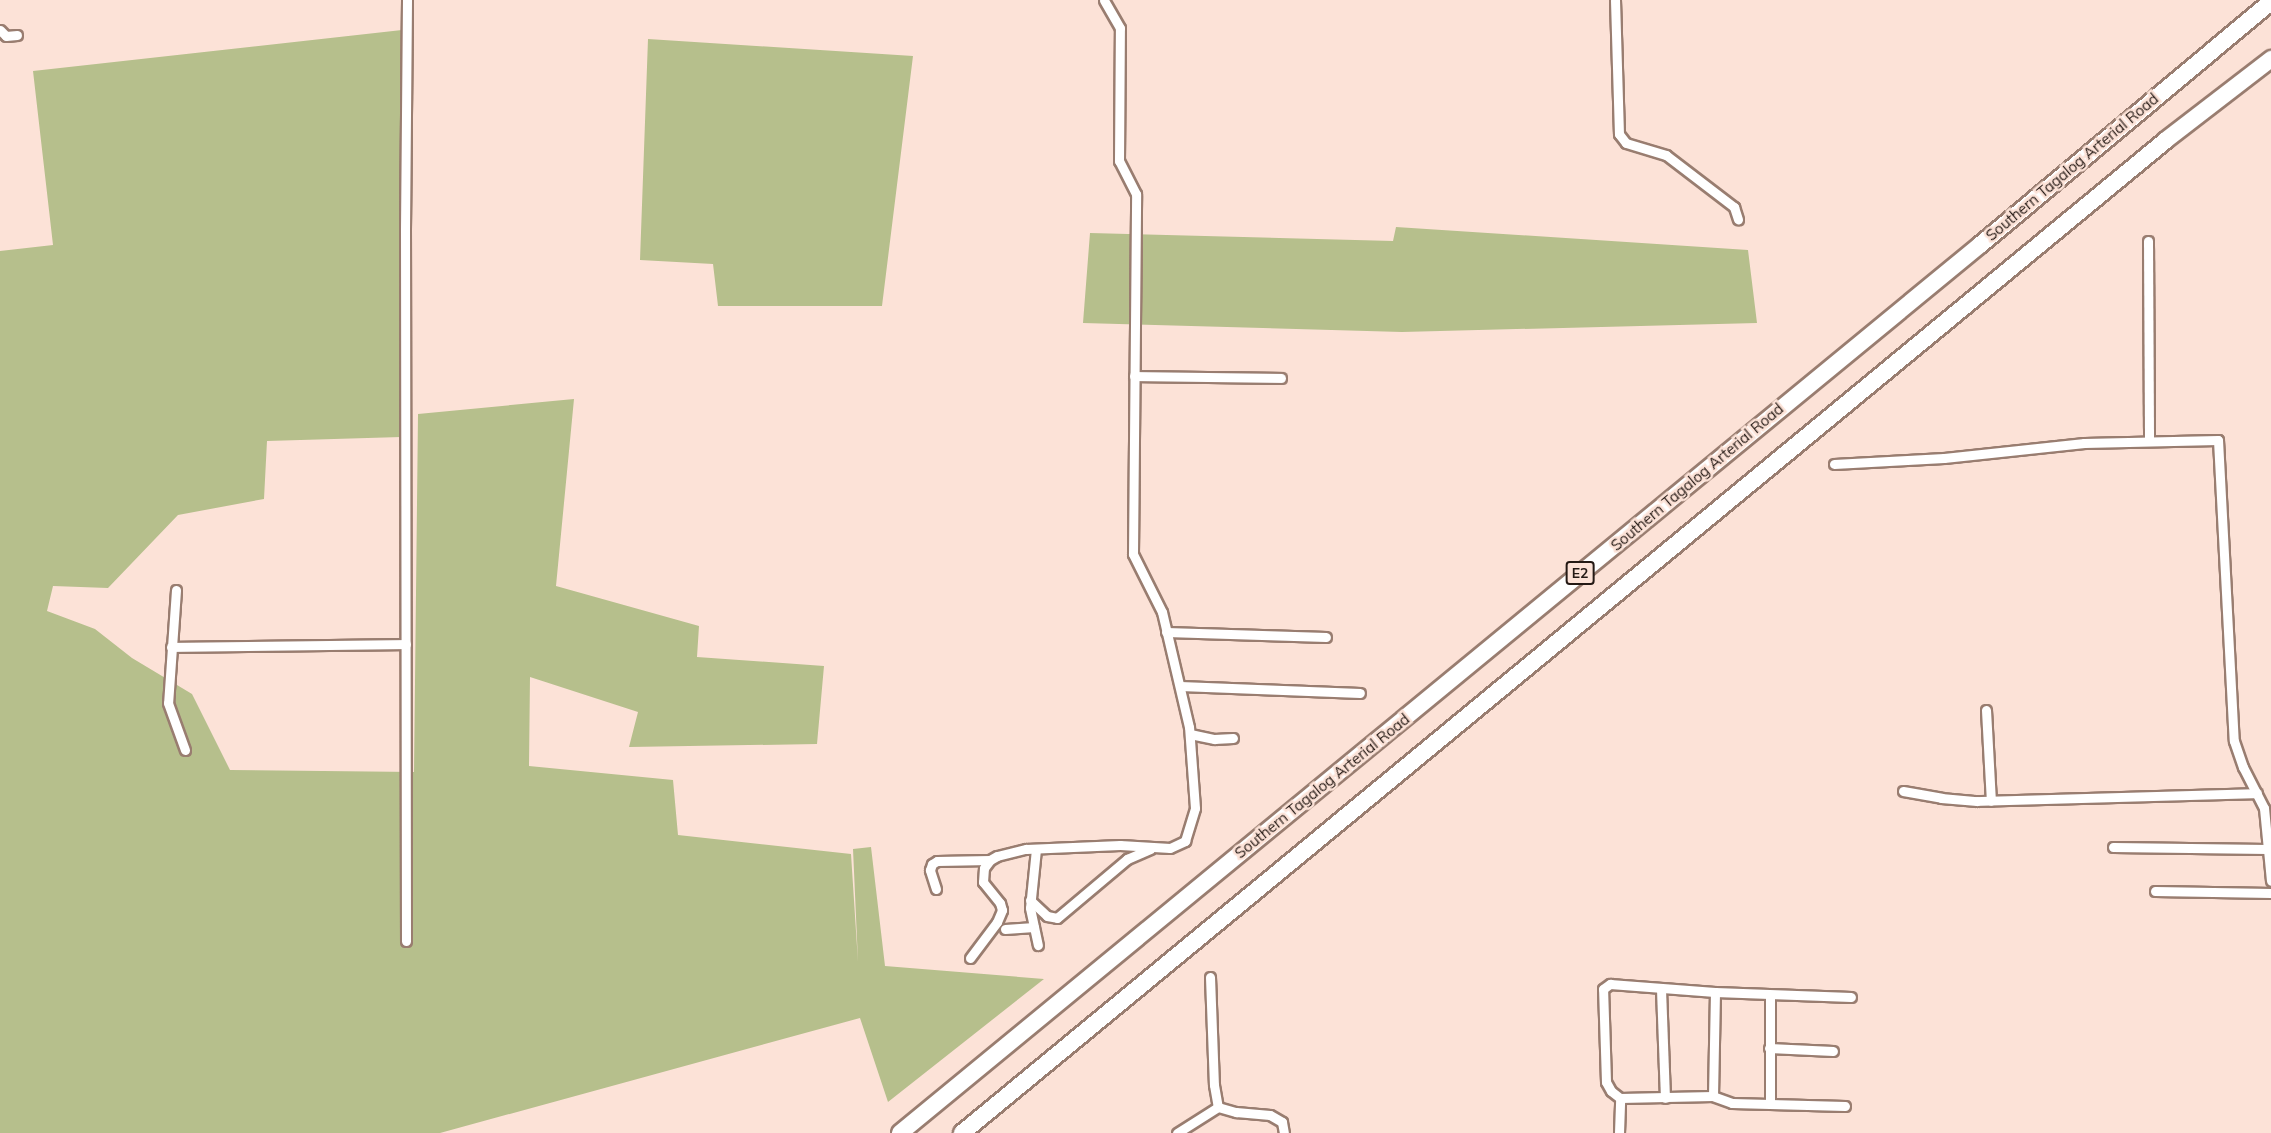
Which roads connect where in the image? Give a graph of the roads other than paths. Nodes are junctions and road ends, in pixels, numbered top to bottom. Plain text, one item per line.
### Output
1 (407, 0) edge
2 (1104, 0) edge
3 (1616, 0) edge
4 (2265, 7) edge
5 (0, 30) edge
6 (17, 35) dead end
7 (2271, 59) edge
8 (1738, 219) dead end
9 (2148, 241) dead end
10 (1134, 376) junction
11 (1281, 378) dead end
12 (2149, 440) junction
13 (1834, 464) dead end
14 (176, 590) dead end
15 (1166, 632) junction
16 (1326, 637) dead end
17 (406, 644) junction
18 (171, 647) junction
19 (1180, 686) junction
20 (1360, 693) dead end
21 (1986, 710) dead end
22 (1190, 734) junction
23 (1233, 738) dead end
24 (185, 750) dead end
25 (1903, 791) dead end
26 (2257, 793) junction
27 (1991, 801) junction
28 (1153, 847) junction
29 (2113, 847) dead end
30 (1036, 849) junction
31 (2267, 849) junction
32 (990, 860) junction
33 (2271, 880) edge
34 (936, 889) dead end
35 (2155, 891) dead end
36 (2271, 893) edge
37 (1030, 900) junction
38 (1034, 927) junction
39 (1005, 929) dead end
40 (406, 941) dead end
41 (1038, 945) dead end
42 (970, 958) dead end
43 (1210, 977) dead end
44 (1660, 989) junction
45 (1715, 992) junction
46 (1770, 995) junction
47 (1851, 996) dead end
48 (1769, 1048) junction
49 (1833, 1051) dead end
50 (1713, 1096) junction
51 (1620, 1098) junction
52 (1665, 1098) junction
53 (1770, 1104) junction
54 (1845, 1106) dead end
55 (1218, 1107) junction
56 (900, 1133) edge
57 (962, 1133) edge
58 (1177, 1133) edge
59 (1284, 1133) edge
60 (1619, 1133) edge

1 - 17 street
2 - 10 street
3 - 8 street
4 - 56 highway, Southern Tagalog Arterial Road / E2
5 - 6 street
7 - 57 highway, E2
9 - 12 street
10 - 11 street
10 - 15 street
12 - 13 street
12 - 26 street
14 - 18 street
15 - 16 street
15 - 19 street
17 - 18 street
17 - 40 street
18 - 24 street
19 - 20 street
19 - 22 street
21 - 27 street
22 - 23 street
22 - 28 street
25 - 27 street
26 - 27 street
26 - 31 street
28 - 30 street
28 - 37 street
29 - 31 street
30 - 32 street
30 - 37 street
31 - 33 street
32 - 34 street
32 - 42 street
35 - 36 street
37 - 38 street
38 - 39 street
38 - 41 street
43 - 55 street
44 - 45 street
44 - 51 street
44 - 52 street
45 - 46 street
45 - 50 street
46 - 47 street
46 - 48 street
48 - 49 street
48 - 53 street
50 - 52 street
50 - 53 street
51 - 52 street
51 - 60 street
53 - 54 street
55 - 58 street
55 - 59 street

